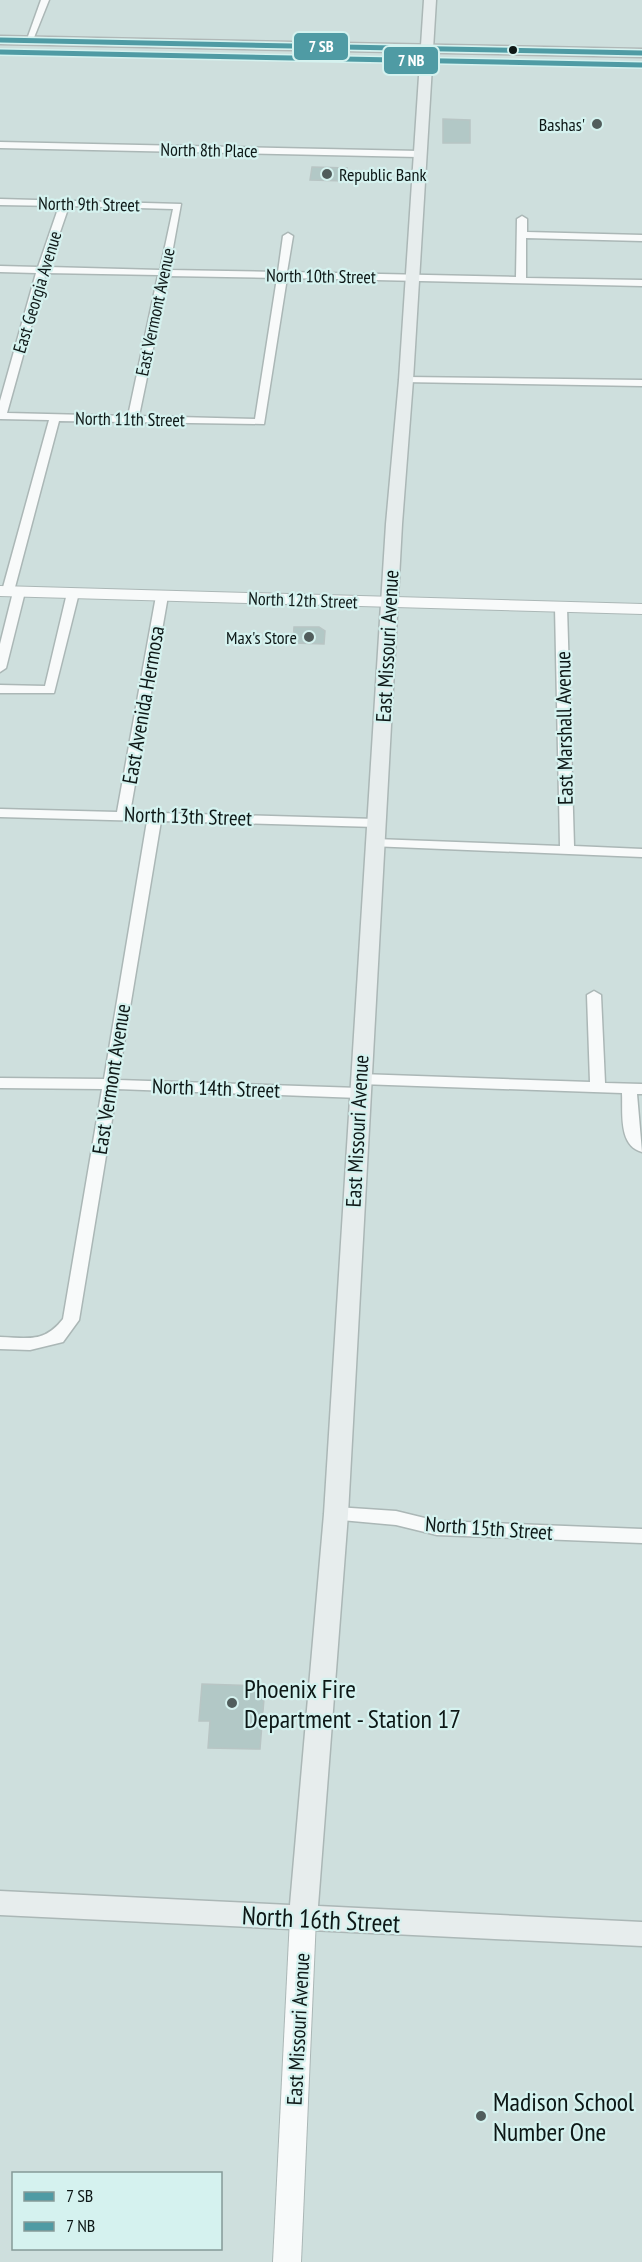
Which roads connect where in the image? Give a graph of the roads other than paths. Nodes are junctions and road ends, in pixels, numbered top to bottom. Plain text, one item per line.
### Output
1 (45, 0) edge
2 (430, 0) edge
3 (0, 40) edge
4 (29, 40) junction
5 (426, 49) junction
6 (642, 53) edge
7 (0, 145) edge
8 (419, 154) junction
9 (0, 202) edge
10 (64, 203) junction
11 (178, 206) joint
12 (522, 219) dead end
13 (522, 235) junction
14 (288, 236) dead end
15 (642, 238) edge
16 (0, 269) edge
17 (42, 270) junction
18 (163, 272) junction
19 (283, 275) junction
20 (411, 278) junction
21 (521, 280) junction
22 (642, 283) edge
23 (406, 380) junction
24 (642, 383) edge
25 (0, 416) edge
26 (55, 417) junction
27 (133, 419) junction
28 (9, 591) edge
29 (73, 593) junction
30 (162, 596) junction
31 (390, 603) junction
32 (561, 607) junction
33 (642, 609) edge
34 (0, 668) edge
35 (0, 689) edge
36 (0, 813) edge
37 (123, 814) junction
38 (155, 815) junction
39 (376, 833) junction
40 (567, 850) junction
41 (642, 853) edge
42 (594, 995) dead end
43 (0, 1083) edge
44 (110, 1084) junction
45 (360, 1086) junction
46 (598, 1088) junction
47 (635, 1089) edge
48 (642, 1147) edge
49 (0, 1342) edge
50 (336, 1514) junction
51 (642, 1536) edge
52 (0, 1903) edge
53 (303, 1918) junction
54 (642, 1934) edge
55 (287, 2262) edge

1 - 4 street
2 - 5 main road, East Missouri Avenue
3 - 4 main road
4 - 5 main road
5 - 6 main road
5 - 8 main road, East Missouri Avenue
7 - 8 street, North 8th Place
8 - 20 main road, East Missouri Avenue
9 - 10 street, North 9th Street
10 - 11 street, North 9th Street
10 - 17 street, East Georgia Avenue
11 - 18 street, East Vermont Avenue
12 - 13 street
13 - 15 street
13 - 21 street
14 - 19 street
16 - 17 street, North 10th Street
17 - 18 street, North 10th Street
17 - 25 street, East Georgia Avenue
18 - 19 street, North 10th Street
18 - 27 street, East Vermont Avenue
19 - 20 street, North 10th Street
19 - 27 street, North 11th Street
20 - 21 street, North 10th Street
20 - 23 main road, East Missouri Avenue
21 - 22 street, North 10th Street
23 - 24 street
23 - 31 main road, East Missouri Avenue
25 - 26 street, North 11th Street
26 - 27 street, North 11th Street
26 - 28 street
28 - 29 street, North 12th Street
28 - 34 street
29 - 30 street, North 12th Street
29 - 35 street
30 - 31 street, North 12th Street
30 - 37 street, East Avenida Hermosa
31 - 32 street, North 12th Street
31 - 39 main road, East Missouri Avenue
32 - 33 street, North 12th Street
32 - 40 street, East Marshall Avenue
36 - 37 street, North 13th Street
37 - 38 street, North 13th Street
38 - 39 street, North 13th Street
38 - 44 street, East Vermont Avenue
39 - 40 street, North 13th Street
39 - 45 main road, East Missouri Avenue
40 - 41 street, North 13th Street
42 - 46 street
43 - 44 street, North 14th Street
44 - 45 street, North 14th Street
44 - 49 street, East Vermont Avenue
45 - 46 street, North 14th Street
45 - 50 main road, East Missouri Avenue
46 - 47 street, North 14th Street
47 - 48 street
50 - 51 street, North 15th Street
50 - 53 main road, East Missouri Avenue
52 - 53 main road, North 16th Street
53 - 54 main road, North 16th Street
53 - 55 street, East Missouri Avenue

